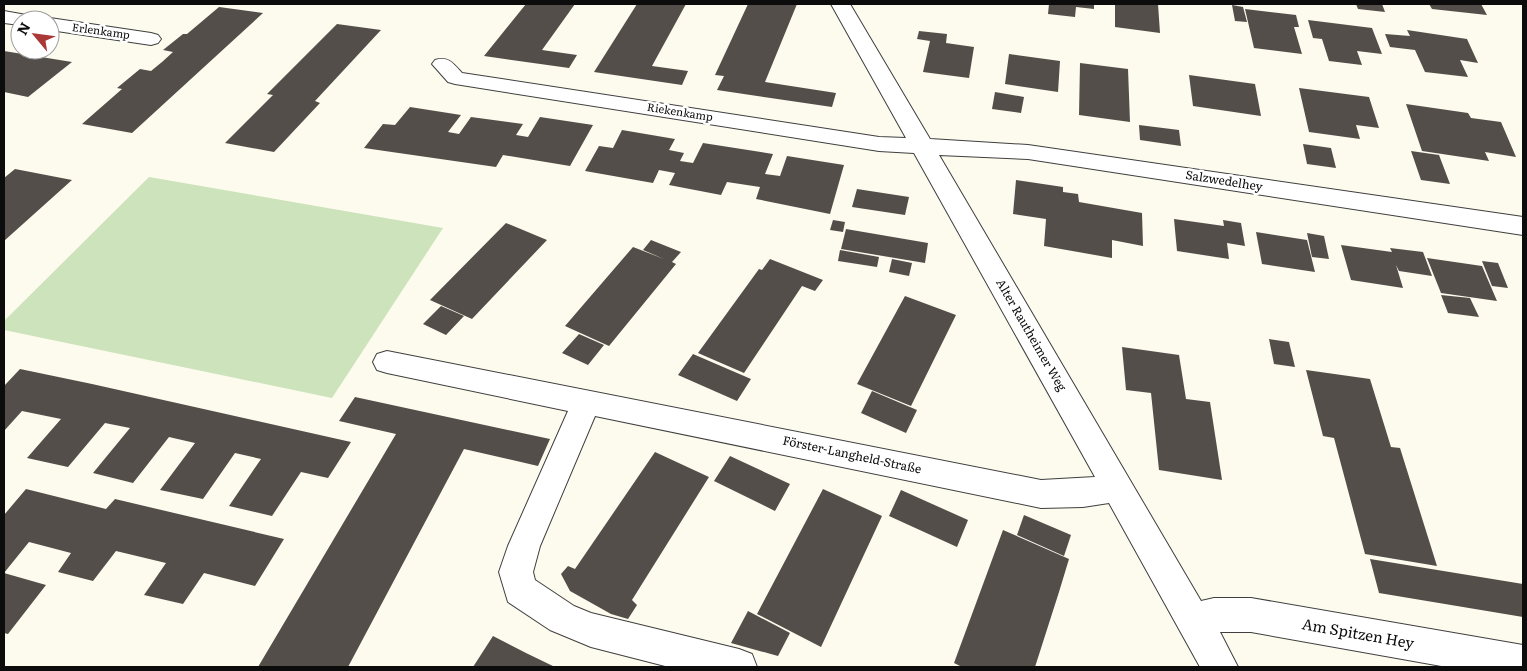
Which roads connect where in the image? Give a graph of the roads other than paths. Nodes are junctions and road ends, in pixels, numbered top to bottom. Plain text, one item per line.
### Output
1 (841, 4) edge
2 (60, 25) edge
3 (151, 39) dead end
4 (442, 64) dead end
5 (924, 147) junction
6 (1523, 226) edge
7 (387, 362) dead end
8 (587, 402) junction
9 (1118, 488) junction
10 (1193, 620) junction
11 (1523, 663) edge
12 (738, 667) edge
13 (1220, 667) edge

1 - 5 street, Alter Rautheimer Weg
2 - 3 street, Erlenkamp
4 - 5 street, Riekenkamp
5 - 6 street, Salzwedelhey
5 - 9 street, Alter Rautheimer Weg
7 - 8 street, Förster-Langheld-Straße
8 - 9 street, Förster-Langheld-Straße
8 - 12 street
9 - 10 street, Alter Rautheimer Weg
10 - 11 street, Am Spitzen Hey
10 - 13 street, Alter Rautheimer Weg

